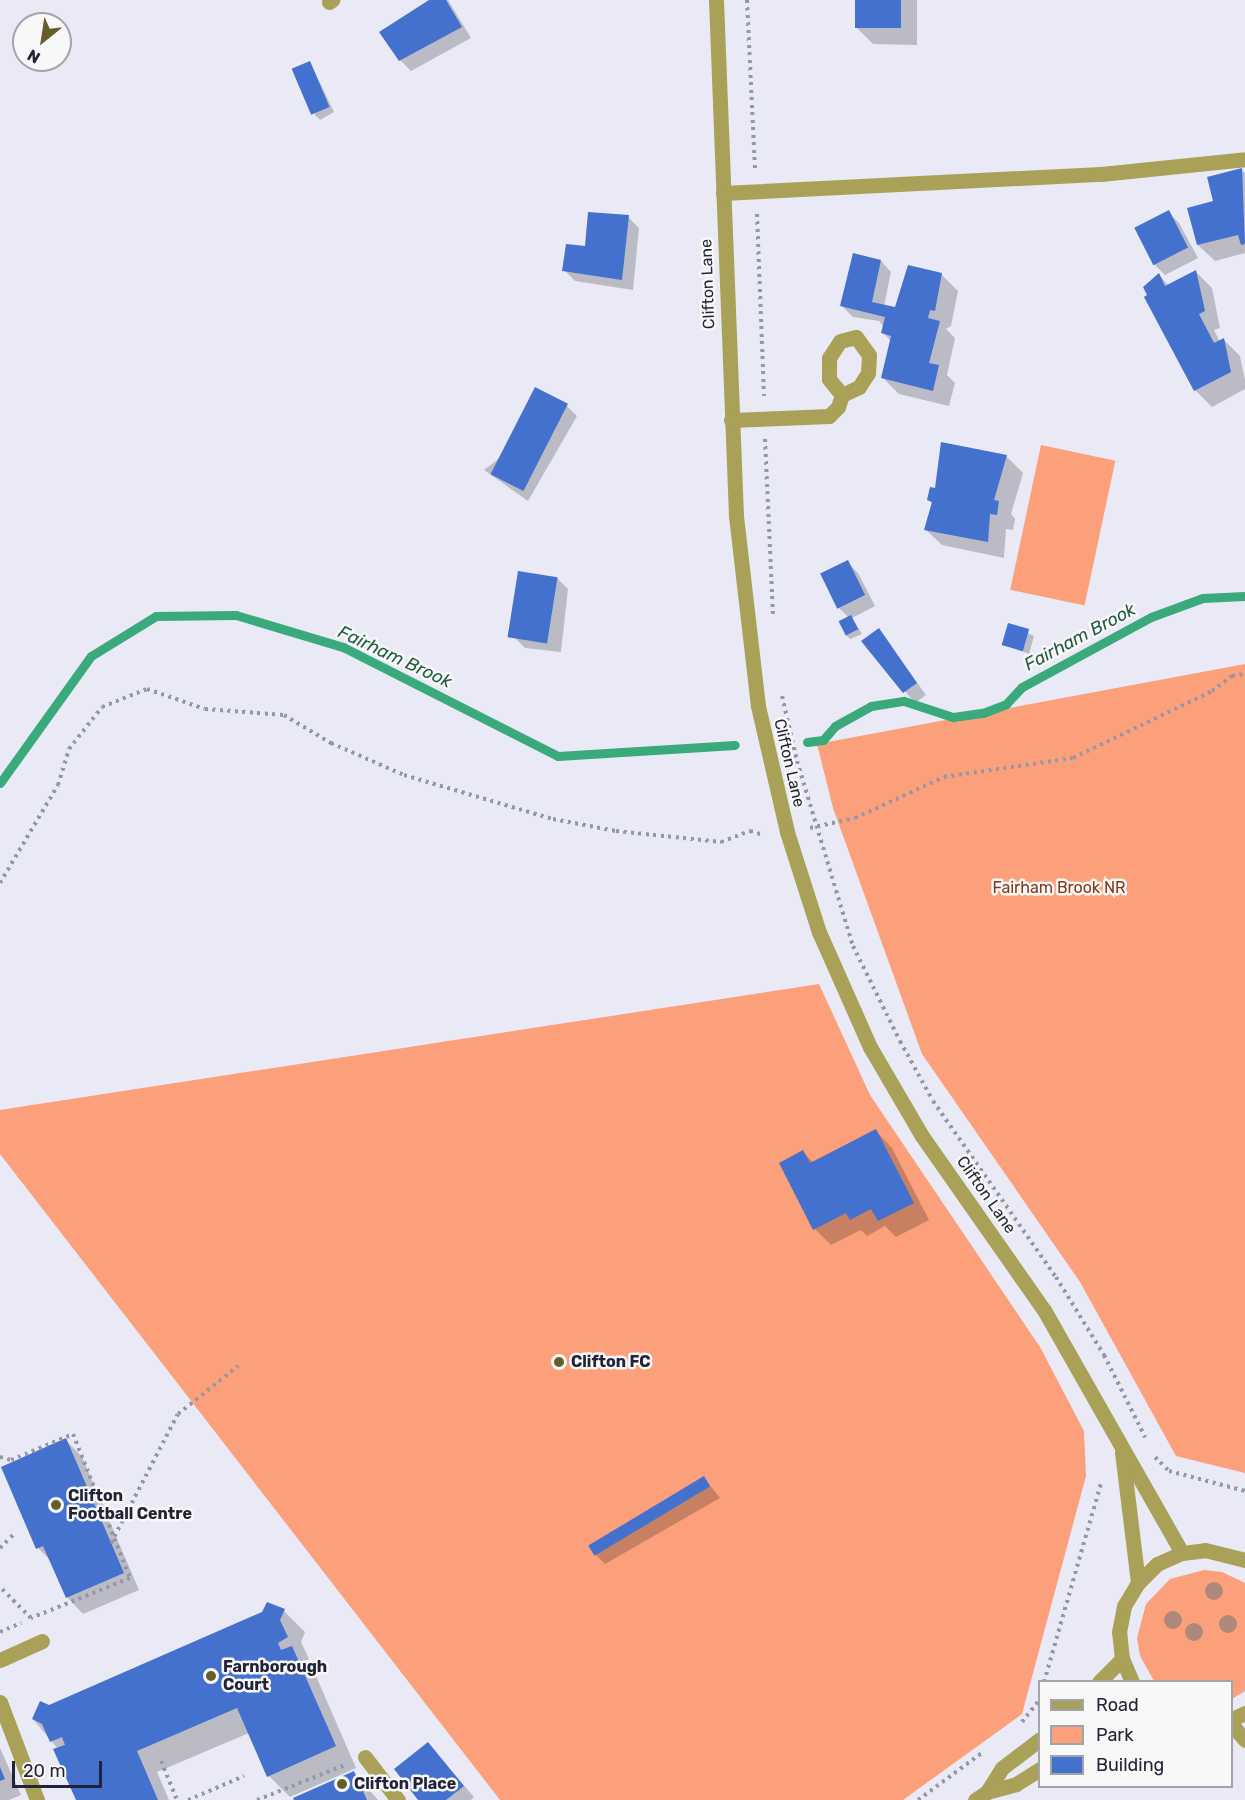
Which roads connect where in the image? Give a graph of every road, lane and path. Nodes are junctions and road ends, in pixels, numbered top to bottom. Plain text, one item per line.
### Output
1 (716, 0) edge
2 (747, 0) edge
3 (1245, 159) edge
4 (756, 192) junction
5 (723, 193) junction
6 (842, 395) dead end
7 (765, 418) junction
8 (731, 420) junction
9 (773, 618) dead end
10 (1245, 674) edge
11 (781, 694) dead end
12 (767, 824) dead end
13 (818, 826) junction
14 (787, 832) junction
15 (0, 883) edge
16 (238, 1366) dead end
17 (1148, 1444) dead end
18 (1121, 1446) junction
19 (1152, 1454) dead end
20 (0, 1457) edge
21 (1103, 1478) dead end
22 (1245, 1491) edge
23 (15, 1533) dead end
24 (115, 1535) junction
25 (111, 1543) dead end
26 (0, 1548) edge
27 (1182, 1553) junction
28 (1245, 1560) edge
29 (1138, 1583) junction
30 (0, 1587) edge
31 (42, 1641) dead end
32 (1122, 1659) junction
33 (0, 1660) edge
34 (1045, 1680) edge
35 (1102, 1680) edge
36 (1131, 1680) edge
37 (0, 1702) edge
38 (1038, 1702) edge
39 (1233, 1726) edge
40 (1018, 1727) dead end
41 (1245, 1740) edge
42 (1038, 1741) edge
43 (992, 1746) dead end
44 (365, 1757) joint
45 (161, 1761) dead end
46 (1038, 1770) edge
47 (244, 1776) dead end
48 (981, 1796) edge
49 (37, 1800) edge
50 (177, 1800) edge
51 (188, 1800) edge
52 (257, 1800) edge
53 (398, 1800) edge
54 (918, 1800) edge

1 - 5 street, Clifton Lane
2 - 4 path
3 - 4 street
4 - 5 street
4 - 7 path
5 - 8 street, Clifton Lane
6 - 7 street
7 - 8 street
7 - 9 path
8 - 14 street, Clifton Lane
10 - 13 path
11 - 13 path
12 - 15 path
13 - 14 path
13 - 17 path
14 - 18 street, Clifton Lane
16 - 24 path
18 - 27 street, Clifton Lane
18 - 29 street, Clifton Lane
19 - 22 path
20 - 24 path
21 - 34 path
23 - 26 path
24 - 25 path
24 - 30 path
27 - 28 street
27 - 29 street
29 - 32 street
31 - 33 street
32 - 35 street
32 - 36 street
37 - 49 street
38 - 40 path
39 - 41 street
42 - 48 street
43 - 54 path
44 - 52 path
44 - 53 street
45 - 50 path
46 - 48 street
47 - 51 path

